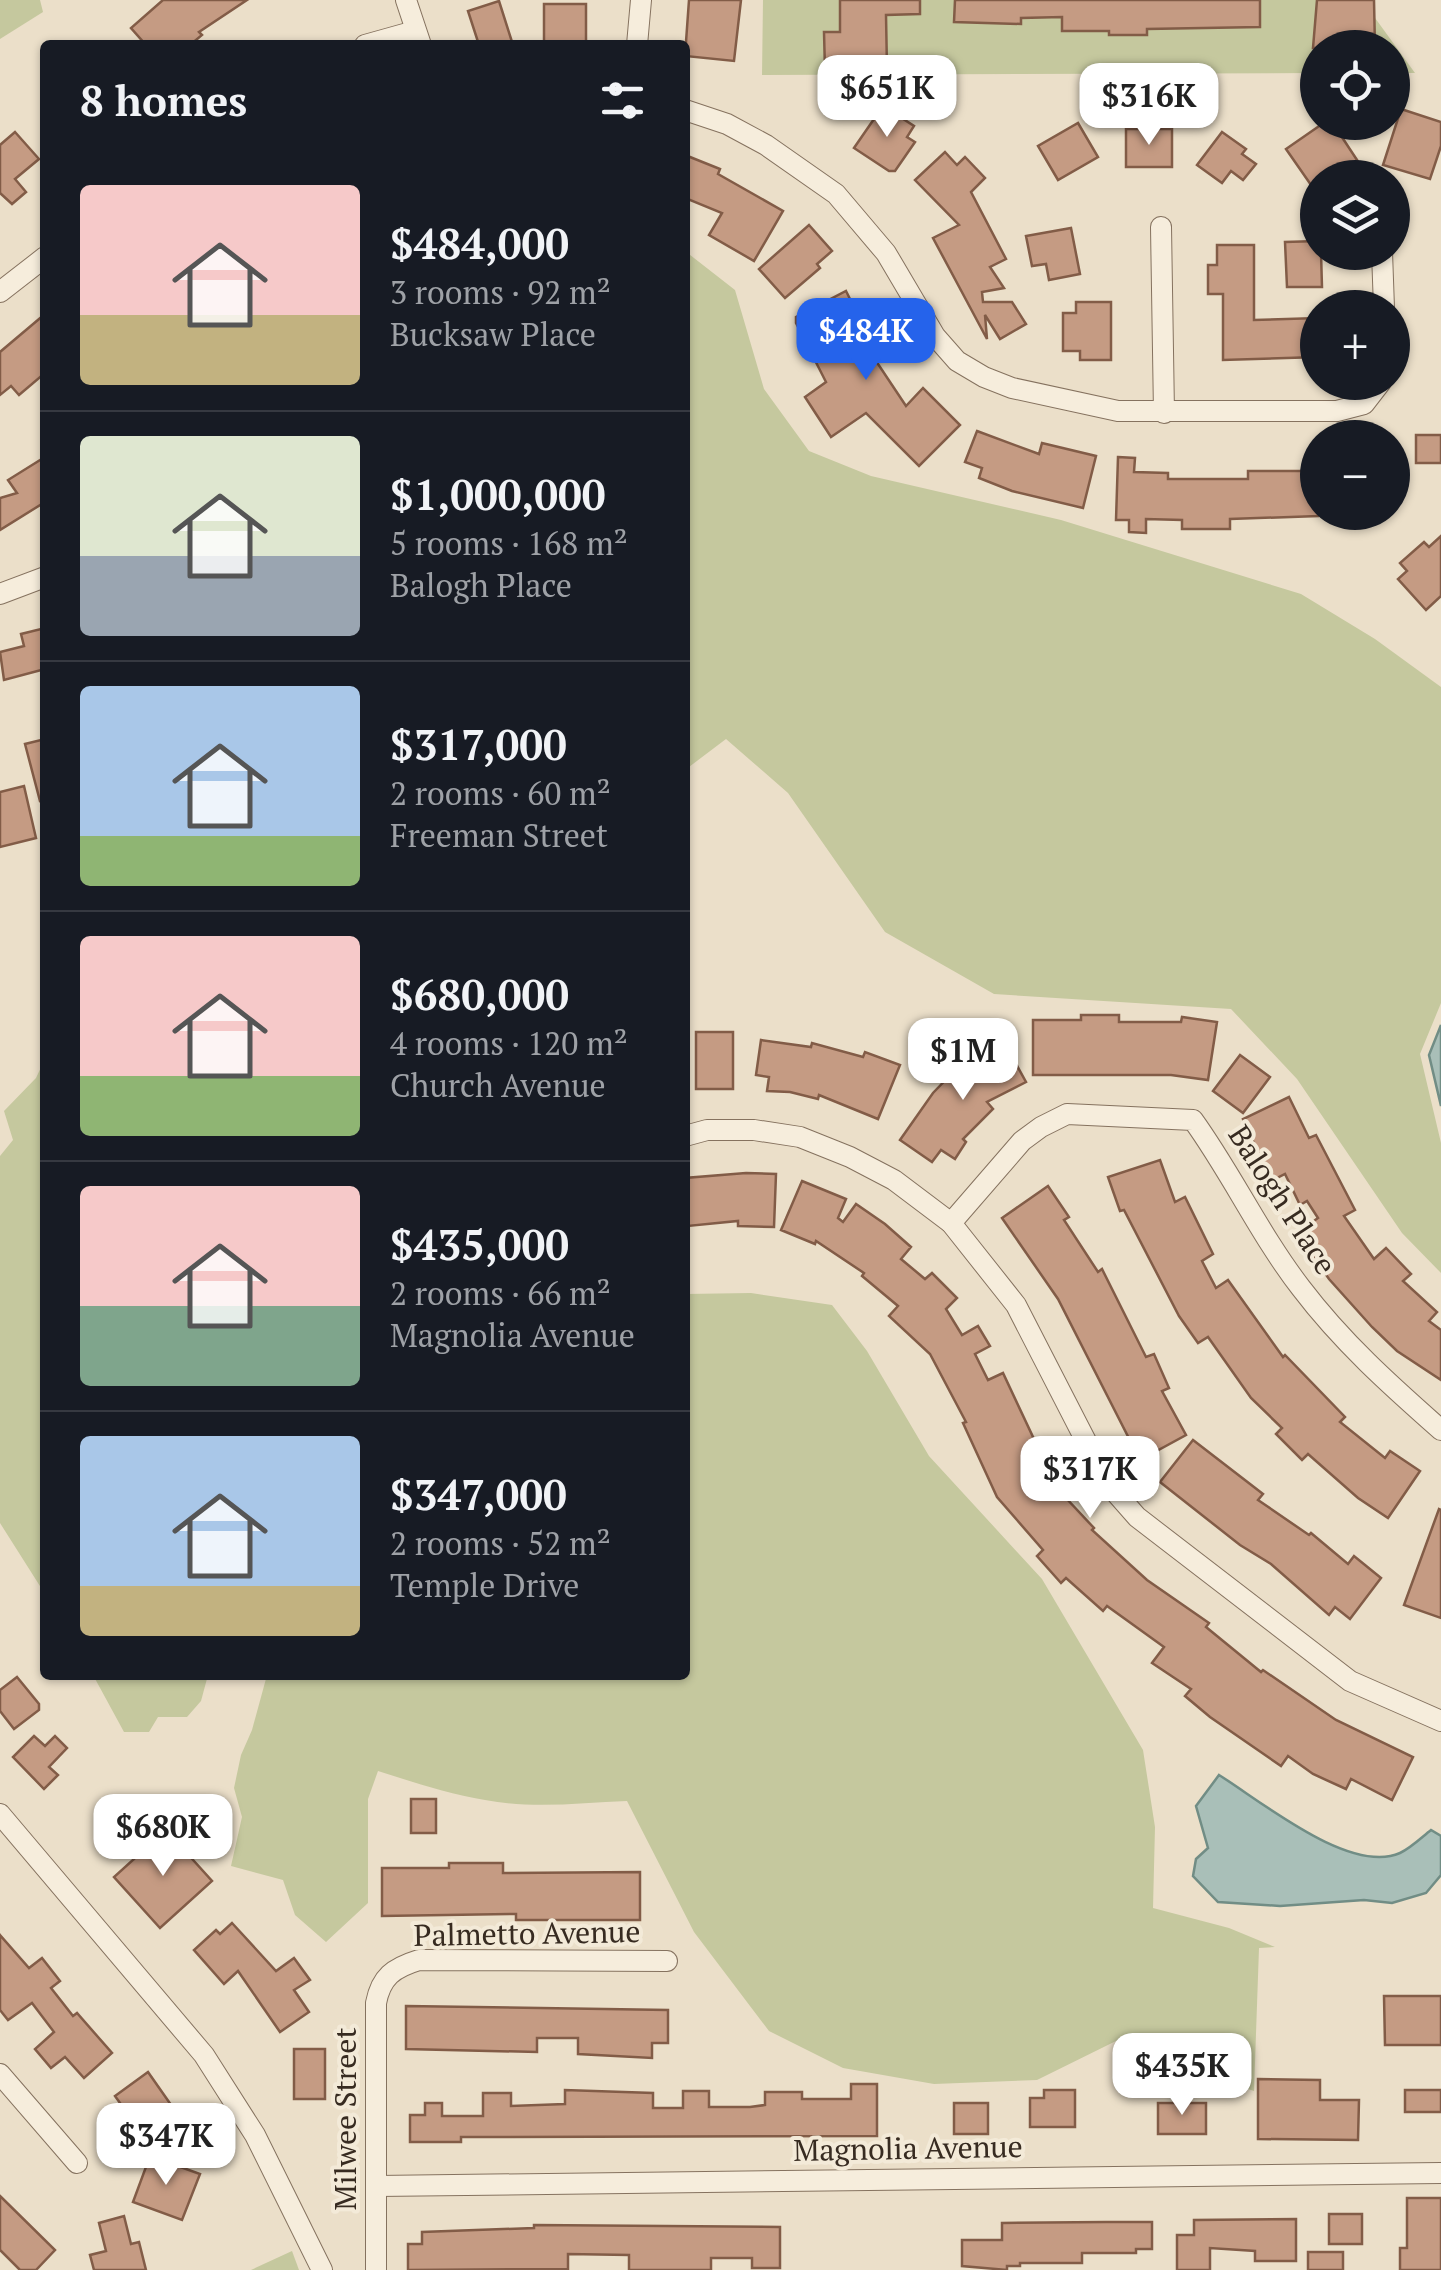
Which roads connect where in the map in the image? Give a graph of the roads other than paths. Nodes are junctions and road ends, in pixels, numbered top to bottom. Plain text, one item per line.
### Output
1 (406, 0) edge
2 (642, 0) edge
3 (418, 38) edge
4 (638, 40) edge
5 (690, 112) edge
6 (1161, 228) dead end
7 (40, 262) edge
8 (0, 292) edge
9 (1367, 400) edge
10 (1164, 413) junction
11 (40, 578) edge
12 (0, 594) edge
13 (690, 1135) edge
14 (950, 1224) junction
15 (1441, 1430) edge
16 (1441, 1721) edge
17 (0, 1814) edge
18 (666, 1961) dead end
19 (390, 1972) joint
20 (0, 2074) edge
21 (77, 2163) dead end
22 (1441, 2173) edge
23 (377, 2186) junction
24 (322, 2270) edge
25 (376, 2270) edge

1 - 3 street
2 - 4 street
5 - 10 street
6 - 10 street
7 - 8 street
9 - 10 street
11 - 12 street
13 - 14 street
14 - 15 street, Balogh Place
14 - 16 street
17 - 24 street
18 - 19 street, Palmetto Avenue
19 - 23 street, Milwee Street
20 - 21 street
22 - 23 street, Magnolia Avenue
23 - 25 street, Milwee Street

